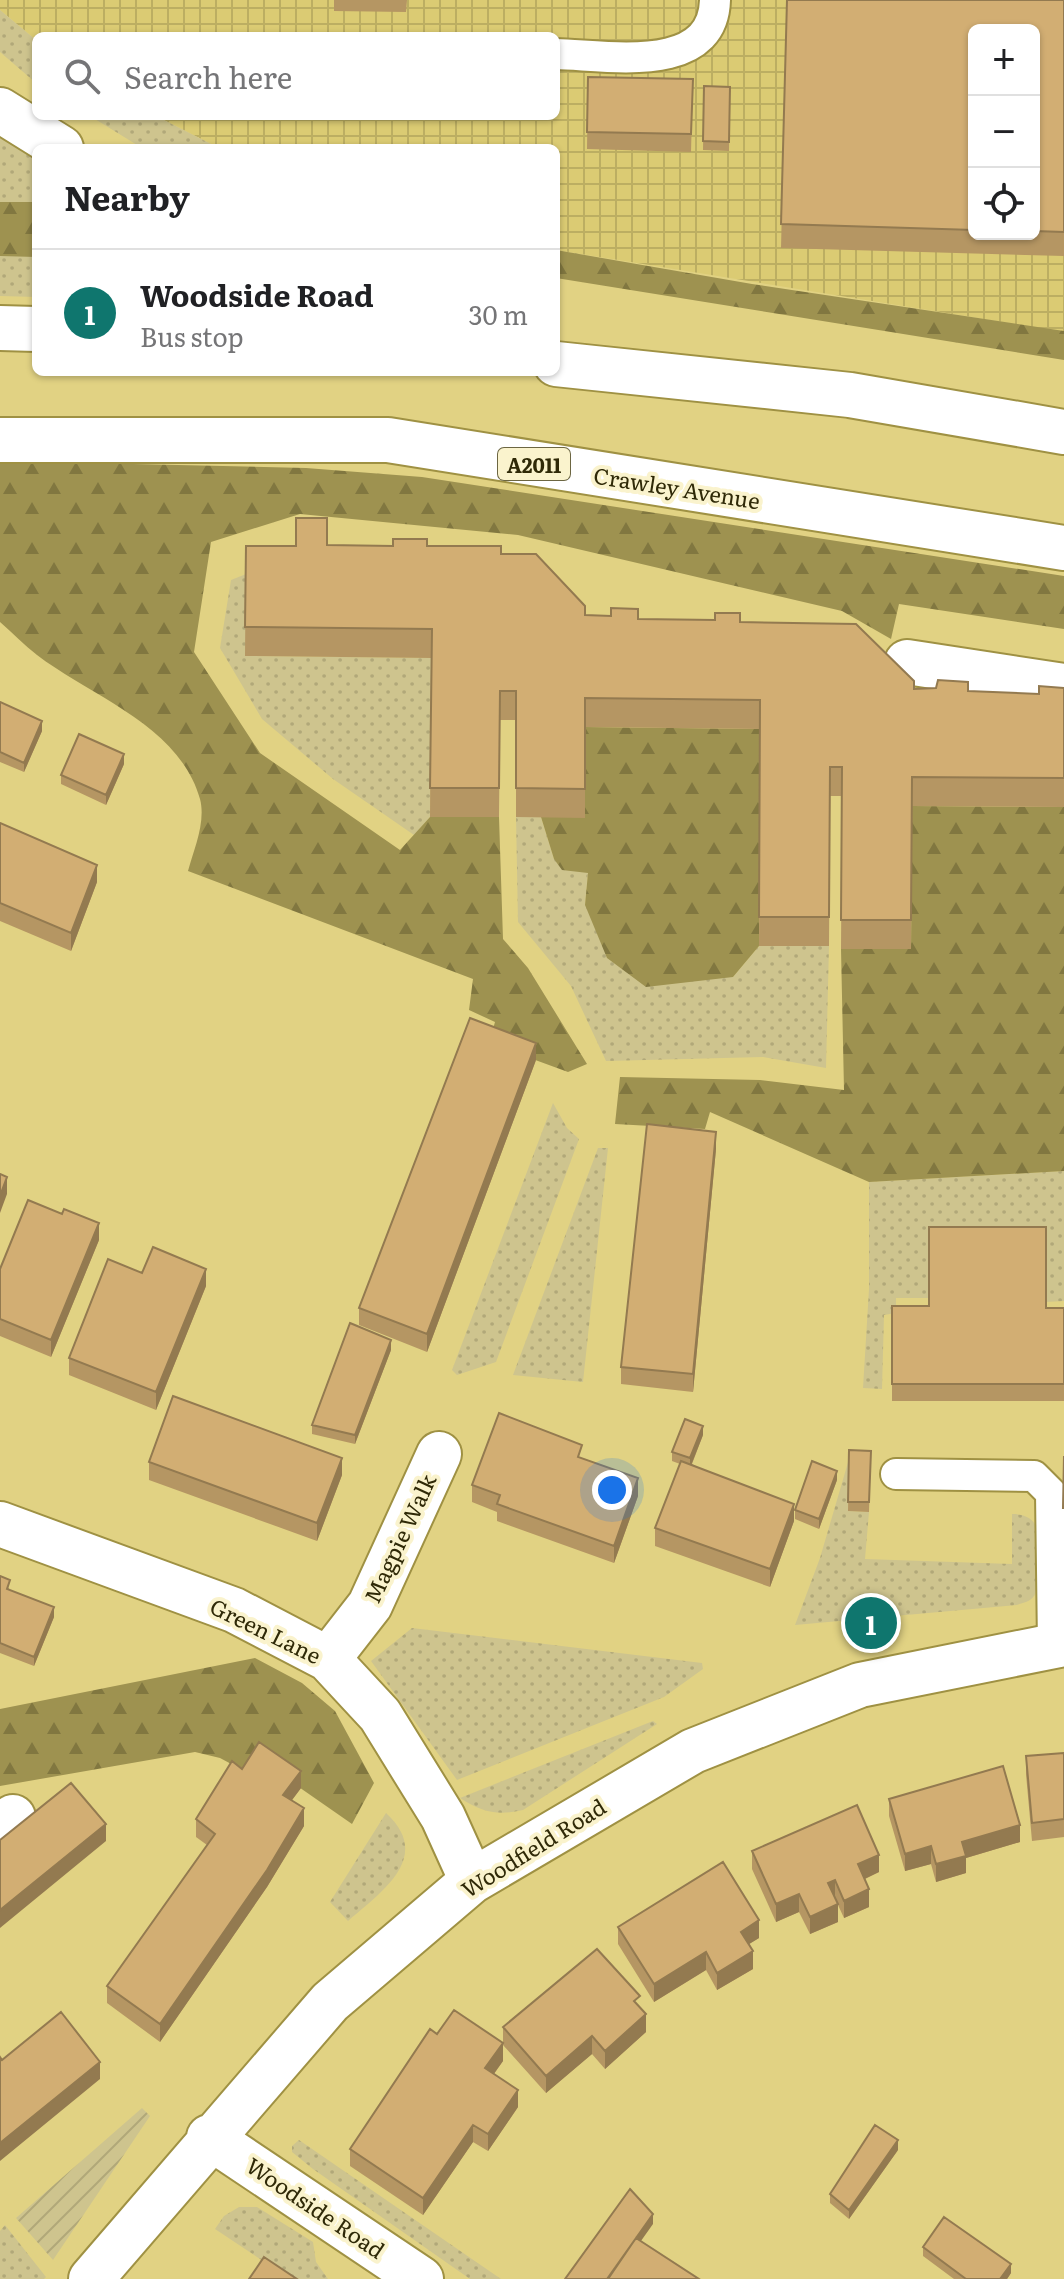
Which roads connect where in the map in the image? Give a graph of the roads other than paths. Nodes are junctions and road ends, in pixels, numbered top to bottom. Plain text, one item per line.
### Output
1 (715, 0) edge
2 (560, 54) edge
3 (0, 110) edge
4 (55, 144) edge
5 (0, 328) edge
6 (32, 329) edge
7 (560, 344) edge
8 (560, 364) edge
9 (793, 389) junction
10 (1064, 432) edge
11 (0, 440) edge
12 (1064, 548) edge
13 (907, 662) dead end
14 (1064, 686) edge
15 (439, 1454) dead end
16 (896, 1474) dead end
17 (0, 1524) edge
18 (1059, 1644) edge
19 (328, 1659) junction
20 (472, 1881) junction
21 (209, 2137) junction
22 (91, 2279) edge
23 (421, 2279) edge

1 - 2 lane
3 - 4 street
5 - 6 street
7 - 9 street
8 - 9 street
9 - 10 street
11 - 12 street, Crawley Avenue / A2011
13 - 14 street
15 - 19 street, Magpie Walk
16 - 18 lane
17 - 19 street, Green Lane
18 - 20 street, Woodfield Road
19 - 20 street, Green Lane
20 - 21 street, Woodfield Road
21 - 22 street, Woodfield Road
21 - 23 street, Woodside Road

